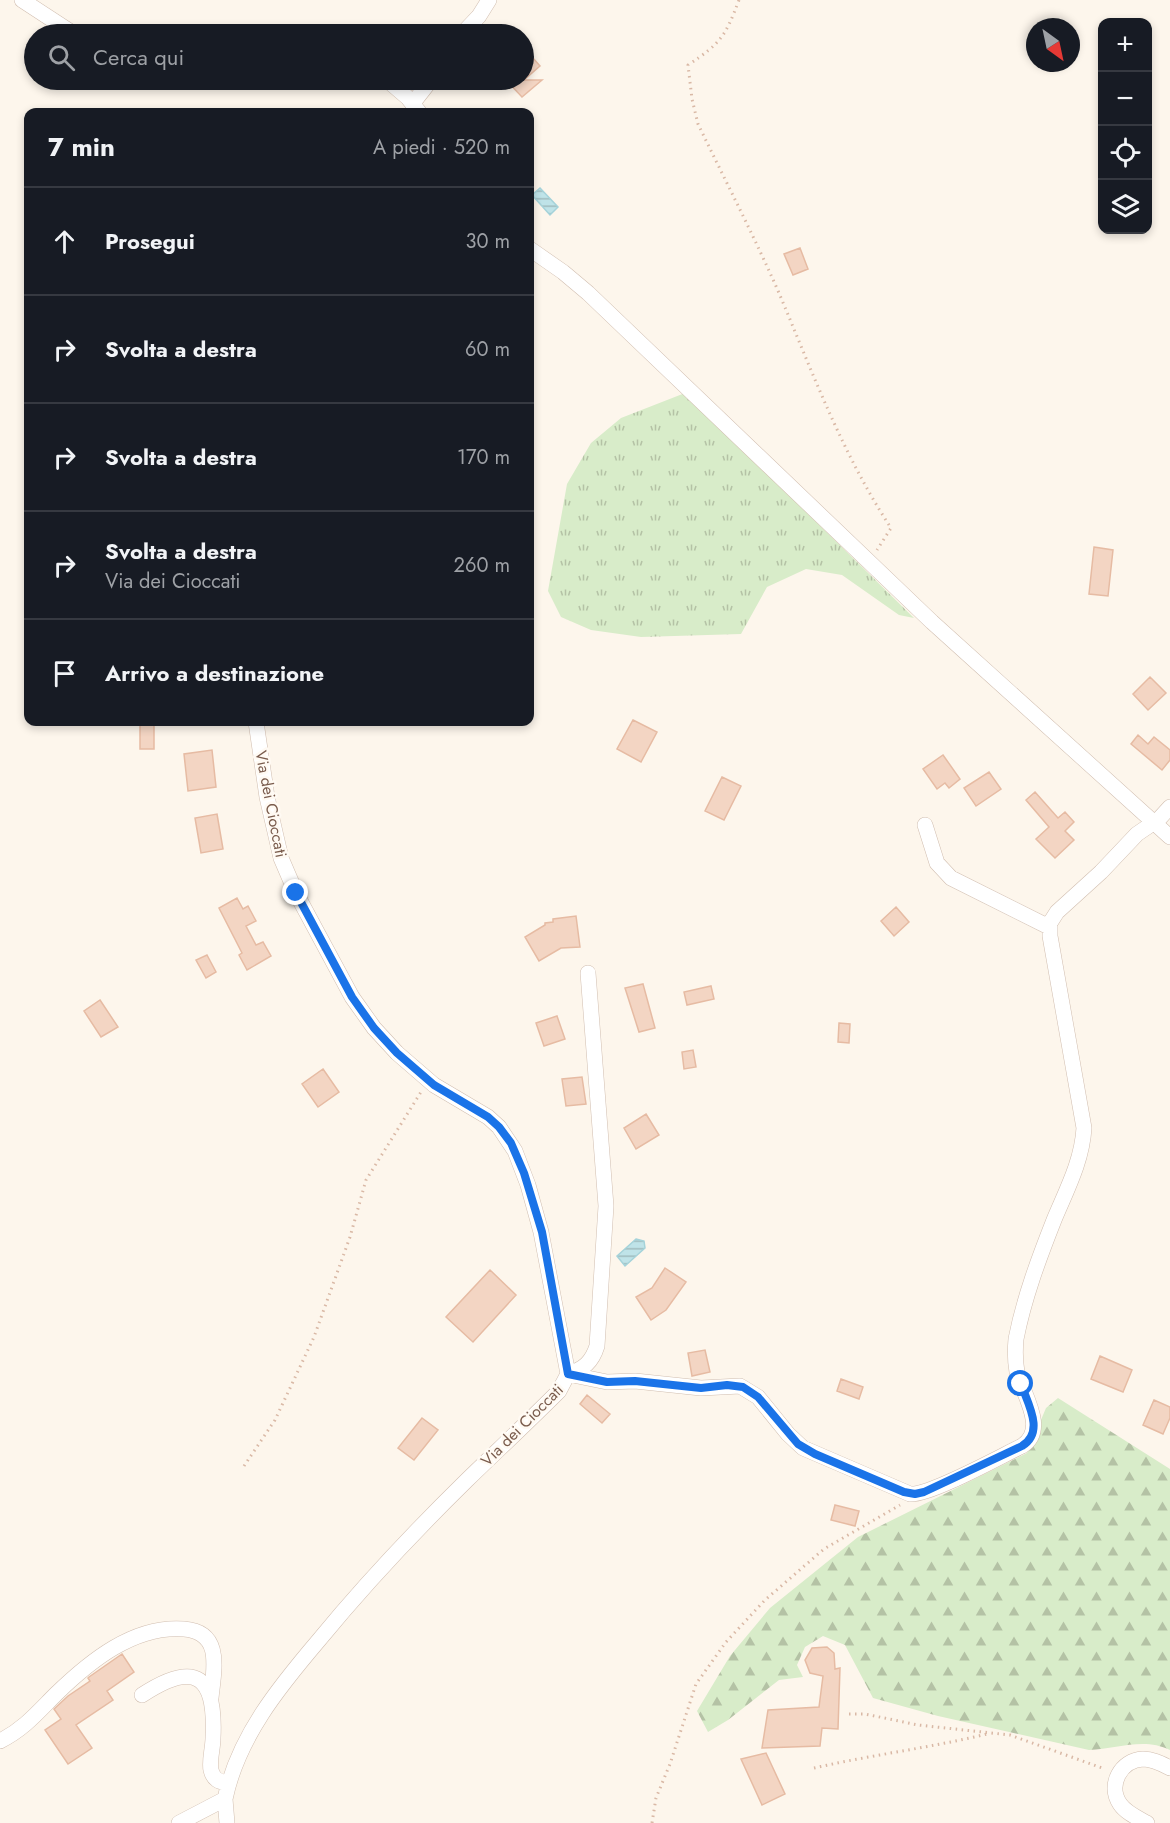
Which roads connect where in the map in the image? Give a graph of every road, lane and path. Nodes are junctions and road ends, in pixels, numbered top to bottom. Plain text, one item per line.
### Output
1 (22, 0) edge
2 (489, 0) edge
3 (739, 0) edge
4 (59, 24) edge
5 (471, 24) edge
6 (397, 90) edge
7 (426, 90) edge
8 (416, 108) edge
9 (534, 252) edge
10 (868, 560) junction
11 (257, 726) edge
12 (1170, 807) edge
13 (1153, 823) junction
14 (925, 825) dead end
15 (1170, 837) edge
16 (1049, 927) junction
17 (588, 973) dead end
18 (428, 1080) junction
19 (568, 1374) junction
20 (244, 1466) dead end
21 (920, 1493) junction
22 (142, 1695) dead end
23 (211, 1698) junction
24 (849, 1714) dead end
25 (991, 1733) junction
26 (0, 1740) edge
27 (814, 1768) dead end
28 (1170, 1768) edge
29 (1118, 1773) junction
30 (228, 1782) junction
31 (225, 1798) junction
32 (179, 1823) edge
33 (227, 1823) edge
34 (652, 1823) edge
35 (1147, 1823) edge

1 - 4 street
2 - 5 street
3 - 10 path
6 - 8 street
7 - 8 street
9 - 10 street
10 - 13 street
11 - 18 street, Via dei Cioccati
12 - 13 street
13 - 15 street
13 - 16 street
14 - 16 street
16 - 21 street
17 - 19 street
18 - 19 street, Via dei Cioccati
18 - 20 path
19 - 21 street
19 - 30 street, Via dei Cioccati
21 - 34 path
22 - 23 street
23 - 26 street
23 - 30 street
24 - 25 path
25 - 27 path
25 - 29 path
28 - 29 street
29 - 35 street
30 - 31 street, Via dei Cioccati
31 - 32 street
31 - 33 street, Via dei Cioccati

